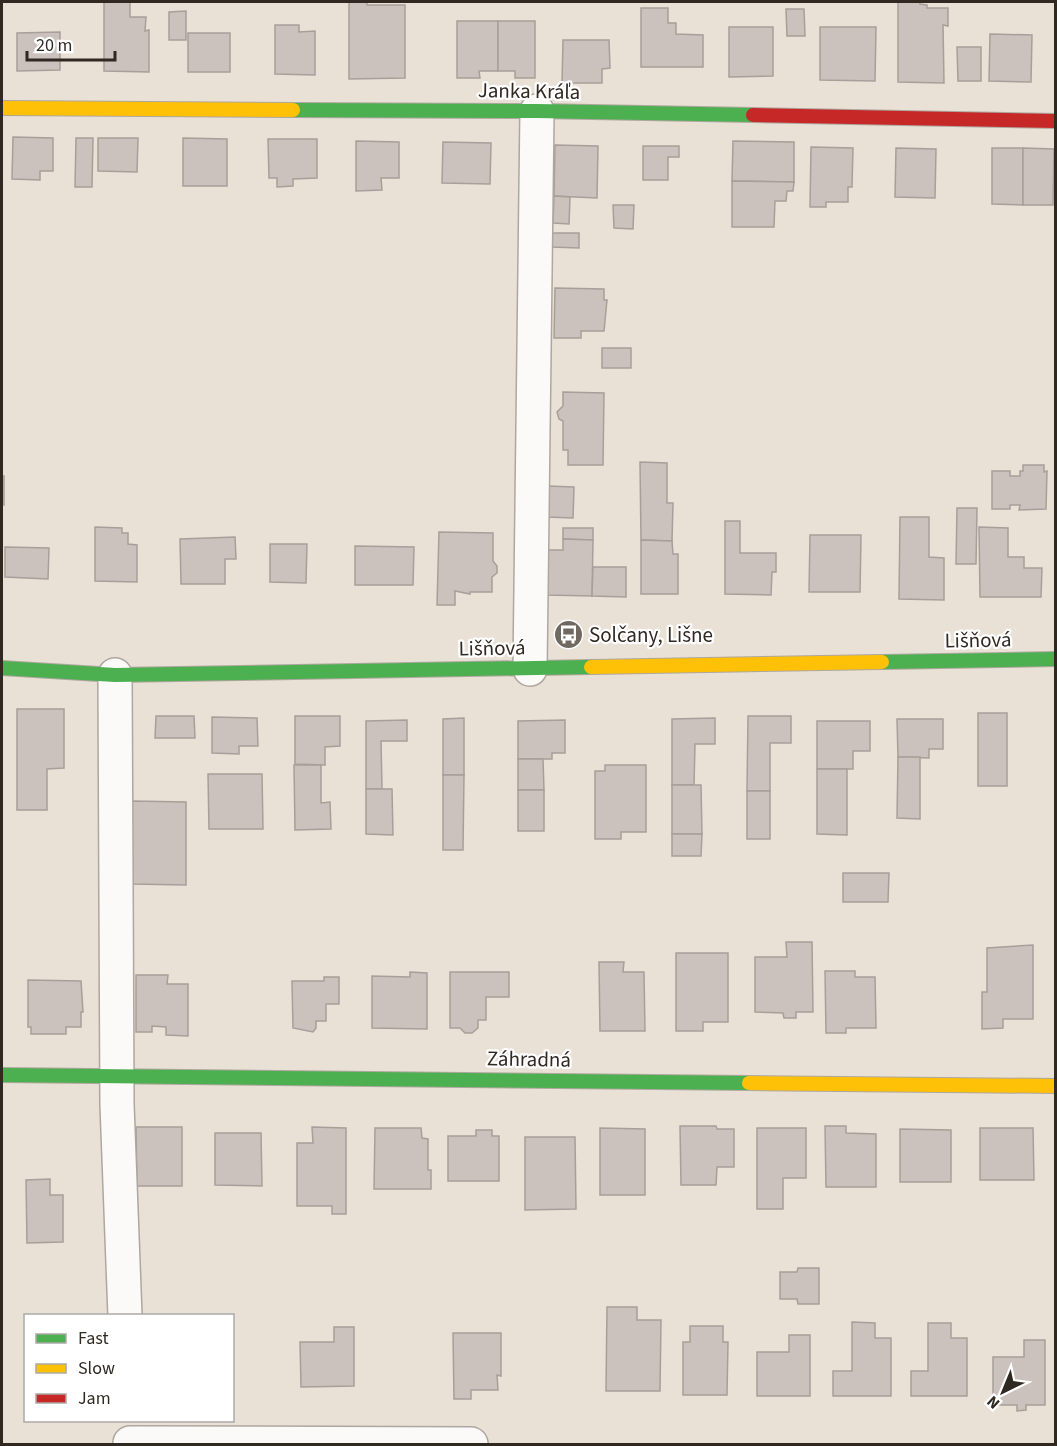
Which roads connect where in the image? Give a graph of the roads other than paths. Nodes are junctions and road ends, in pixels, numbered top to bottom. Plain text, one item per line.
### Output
1 (2, 108) edge
2 (537, 111) junction
3 (1056, 121) edge
4 (1056, 659) edge
5 (2, 668) edge
6 (530, 669) junction
7 (115, 675) junction
8 (117, 1075) junction
9 (2, 1076) edge
10 (1056, 1086) edge
11 (125, 1314) edge
12 (129, 1436) edge
13 (471, 1444) edge

1 - 2 street, Janka Kráľa
2 - 3 street, Janka Kráľa
2 - 6 street
4 - 6 street, Lišňová
5 - 7 street, Lišňová
6 - 7 street, Lišňová
7 - 8 street
8 - 9 street, Záhradná
8 - 10 street, Záhradná
8 - 11 street
12 - 13 street

